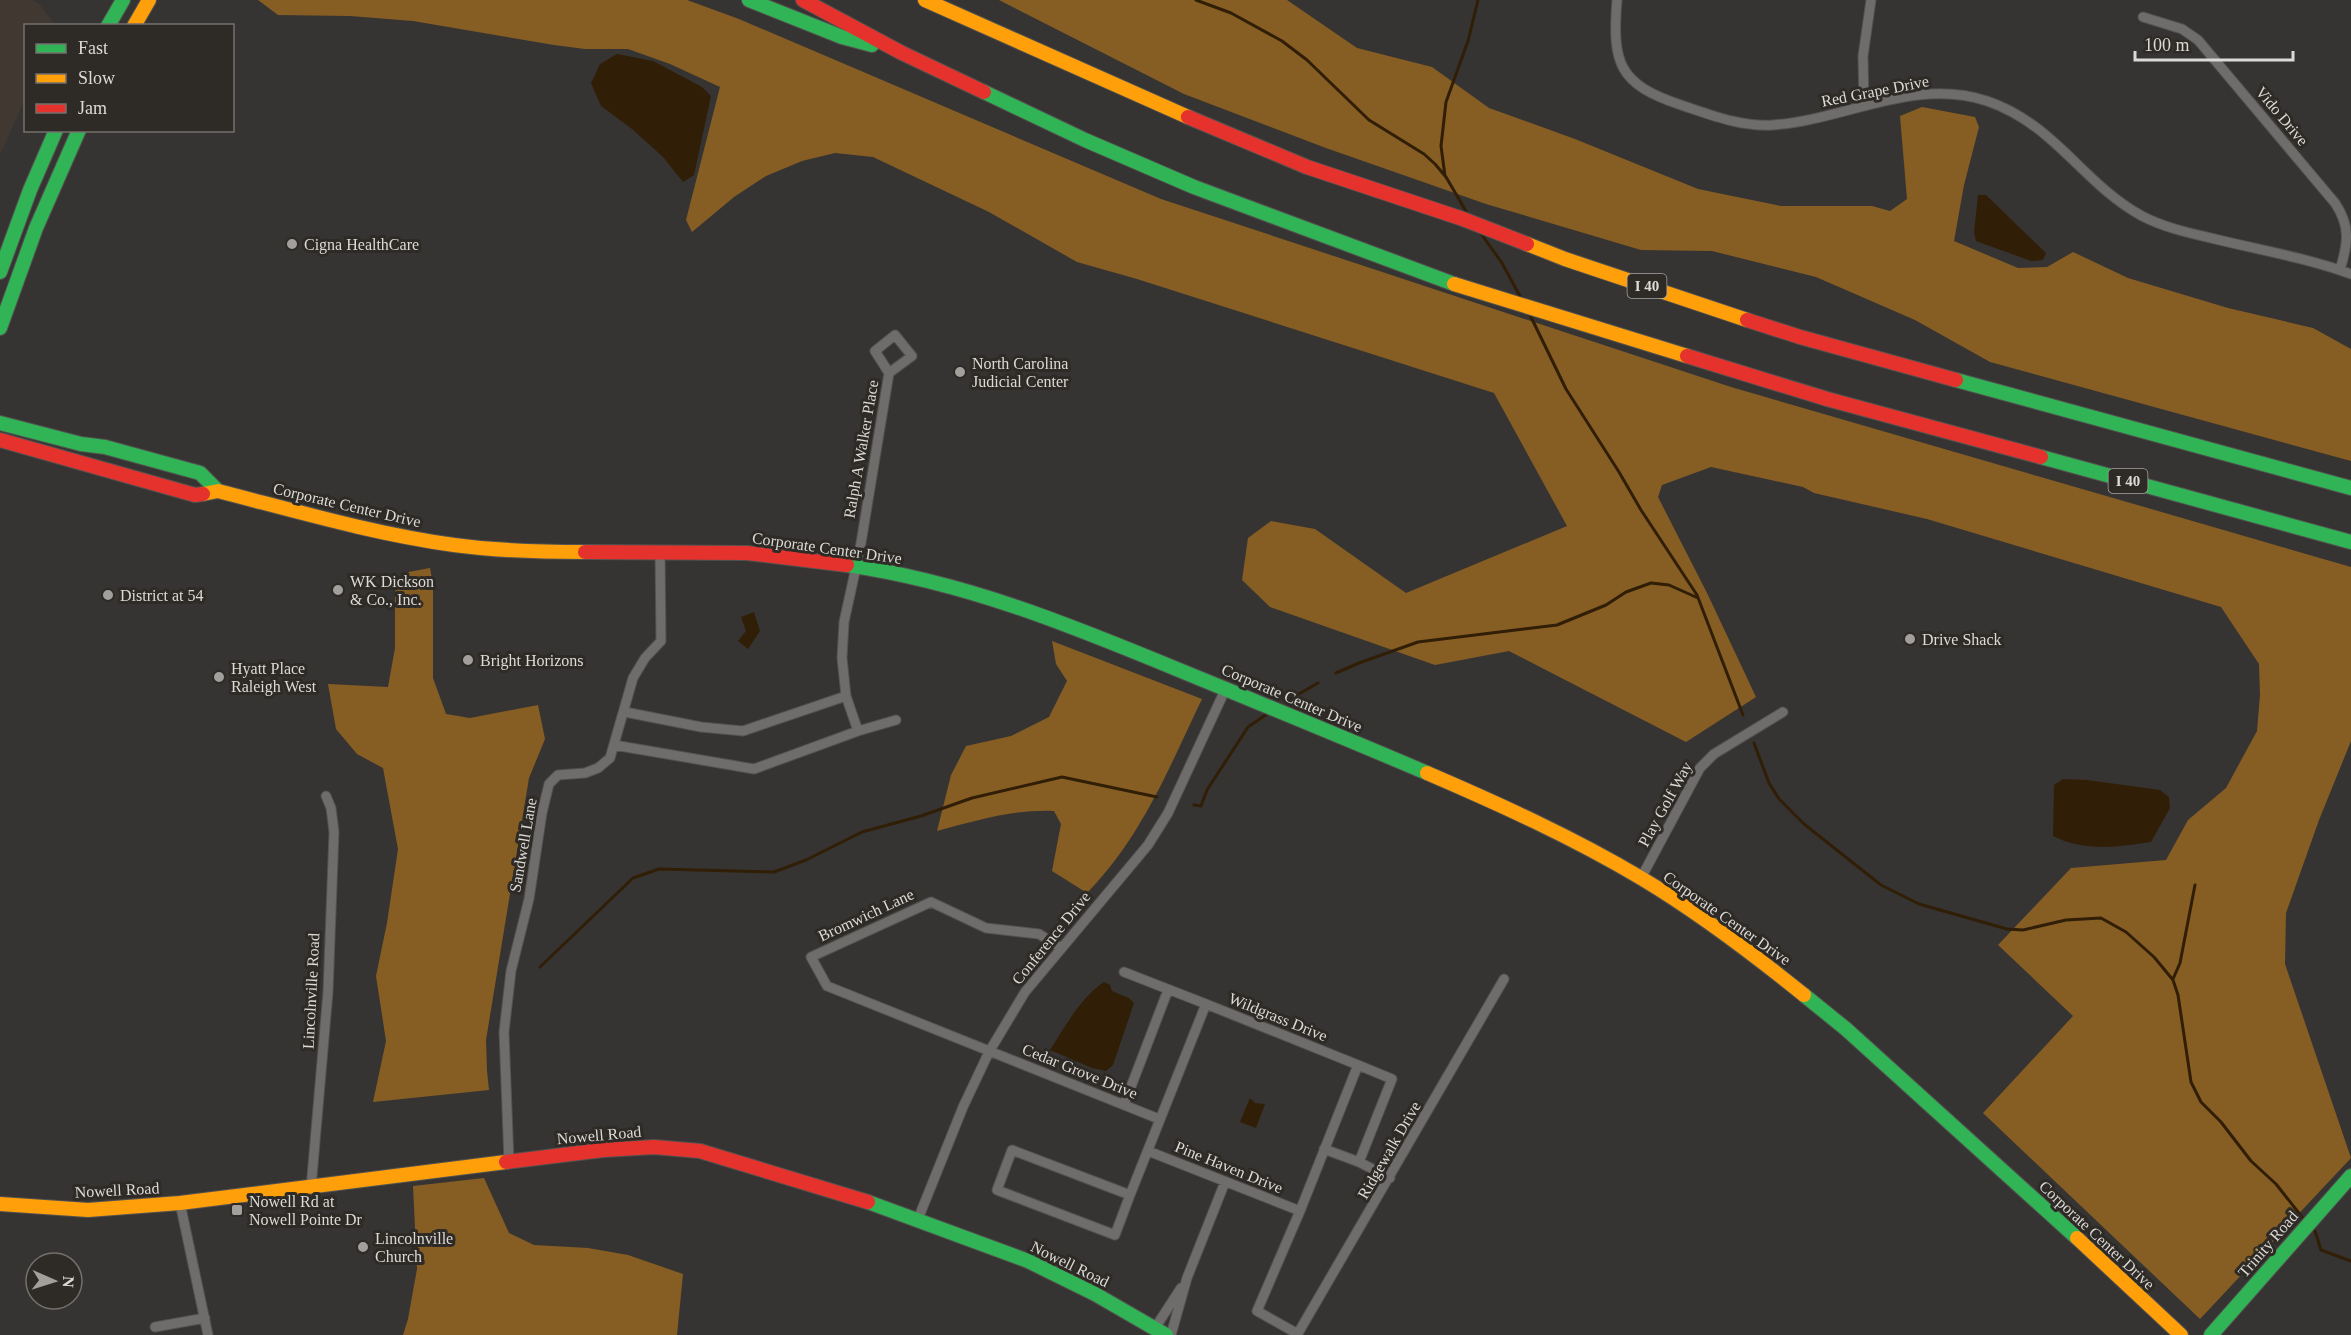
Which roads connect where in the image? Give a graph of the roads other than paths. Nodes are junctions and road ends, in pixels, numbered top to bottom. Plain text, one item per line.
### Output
1 (123, 0) edge
2 (149, 0) edge
3 (749, 0) edge
4 (803, 0) edge
5 (925, 0) edge
6 (942, 0) edge
7 (1617, 0) edge
8 (1871, 0) edge
9 (2143, 17) dead end
10 (965, 18) junction
11 (109, 24) edge
12 (135, 24) edge
13 (902, 53) junction
14 (1864, 105) junction
15 (55, 132) edge
16 (78, 132) edge
17 (2340, 270) junction
18 (0, 272) edge
19 (2351, 274) edge
20 (0, 328) edge
21 (889, 373) dead end
22 (0, 423) edge
23 (0, 440) edge
24 (16, 444) junction
25 (0, 447) edge
26 (2351, 488) edge
27 (218, 491) junction
28 (2351, 542) edge
29 (660, 551) junction
30 (857, 565) junction
31 (1226, 688) junction
32 (846, 696) junction
33 (625, 712) junction
34 (1783, 712) dead end
35 (896, 720) dead end
36 (858, 731) junction
37 (614, 745) junction
38 (326, 796) dead end
39 (1641, 878) junction
40 (1061, 948) junction
41 (1124, 972) dead end
42 (1504, 979) dead end
43 (1168, 990) junction
44 (1206, 1004) junction
45 (989, 1052) junction
46 (1358, 1065) junction
47 (1124, 1105) junction
48 (1159, 1119) junction
49 (1324, 1149) junction
50 (1148, 1151) junction
51 (509, 1161) junction
52 (1359, 1162) junction
53 (2351, 1176) edge
54 (1390, 1178) junction
55 (1225, 1182) junction
56 (311, 1188) junction
57 (1130, 1195) junction
58 (180, 1203) junction
59 (0, 1204) edge
60 (1300, 1211) junction
61 (918, 1219) junction
62 (1187, 1278) junction
63 (205, 1318) junction
64 (155, 1327) dead end
65 (1164, 1333) edge
66 (208, 1335) edge
67 (1298, 1335) edge
68 (2181, 1335) edge
69 (2211, 1335) edge

1 - 11 main road
2 - 12 main road
3 - 13 main road
4 - 13 main road, I 40
5 - 10 main road, I 40
6 - 10 main road
7 - 14 street, Red Grape Drive
8 - 14 street
9 - 17 street, Vido Drive
10 - 26 main road, I 40
13 - 28 main road, I 40
14 - 17 street, Red Grape Drive
15 - 18 main road
16 - 20 main road
17 - 19 street, Red Grape Drive
21 - 30 street, Ralph A Walker Place
22 - 27 main road, Corporate Center Drive
23 - 24 main road, Corporate Center Drive
24 - 25 main road
24 - 27 main road, Corporate Center Drive
27 - 29 main road, Corporate Center Drive
29 - 30 main road, Corporate Center Drive
29 - 33 street, Sandwell Lane
30 - 31 main road, Corporate Center Drive
30 - 32 street, Ralph A Walker Place
31 - 39 main road, Corporate Center Drive
31 - 40 street, Conference Drive
32 - 33 street
32 - 36 street, Ralph A Walker Place
33 - 37 street, Sandwell Lane
34 - 39 street, Play Golf Way
35 - 36 street
36 - 37 street
37 - 51 street, Sandwell Lane
38 - 56 street, Lincolnville Road
39 - 68 main road, Corporate Center Drive
40 - 45 street, Conference Drive
40 - 45 street, Bromwich Lane
41 - 43 street
42 - 54 street, Ridgewalk Drive
43 - 44 street
43 - 47 street
44 - 46 street, Wildgrass Drive
44 - 48 street, Wildgrass Drive
45 - 47 street, Cedar Grove Drive
45 - 61 street, Conference Drive
46 - 49 street
46 - 52 street, Wildgrass Drive
47 - 48 street, Cedar Grove Drive
48 - 50 street, Wildgrass Drive
49 - 52 street
49 - 60 street
50 - 55 street, Pine Haven Drive
50 - 57 street, Wildgrass Drive
51 - 56 main road, Nowell Road
51 - 61 main road, Nowell Road
52 - 54 street
53 - 69 main road, Trinity Road
54 - 67 street, Ridgewalk Drive
55 - 60 street, Pine Haven Drive
55 - 62 street
56 - 58 main road, Nowell Road
57 - 57 street, Wildgrass Drive
58 - 59 main road, Nowell Road
58 - 63 street
60 - 67 street
61 - 65 main road, Nowell Road
62 - 65 street
62 - 65 street
63 - 64 street
63 - 66 street

